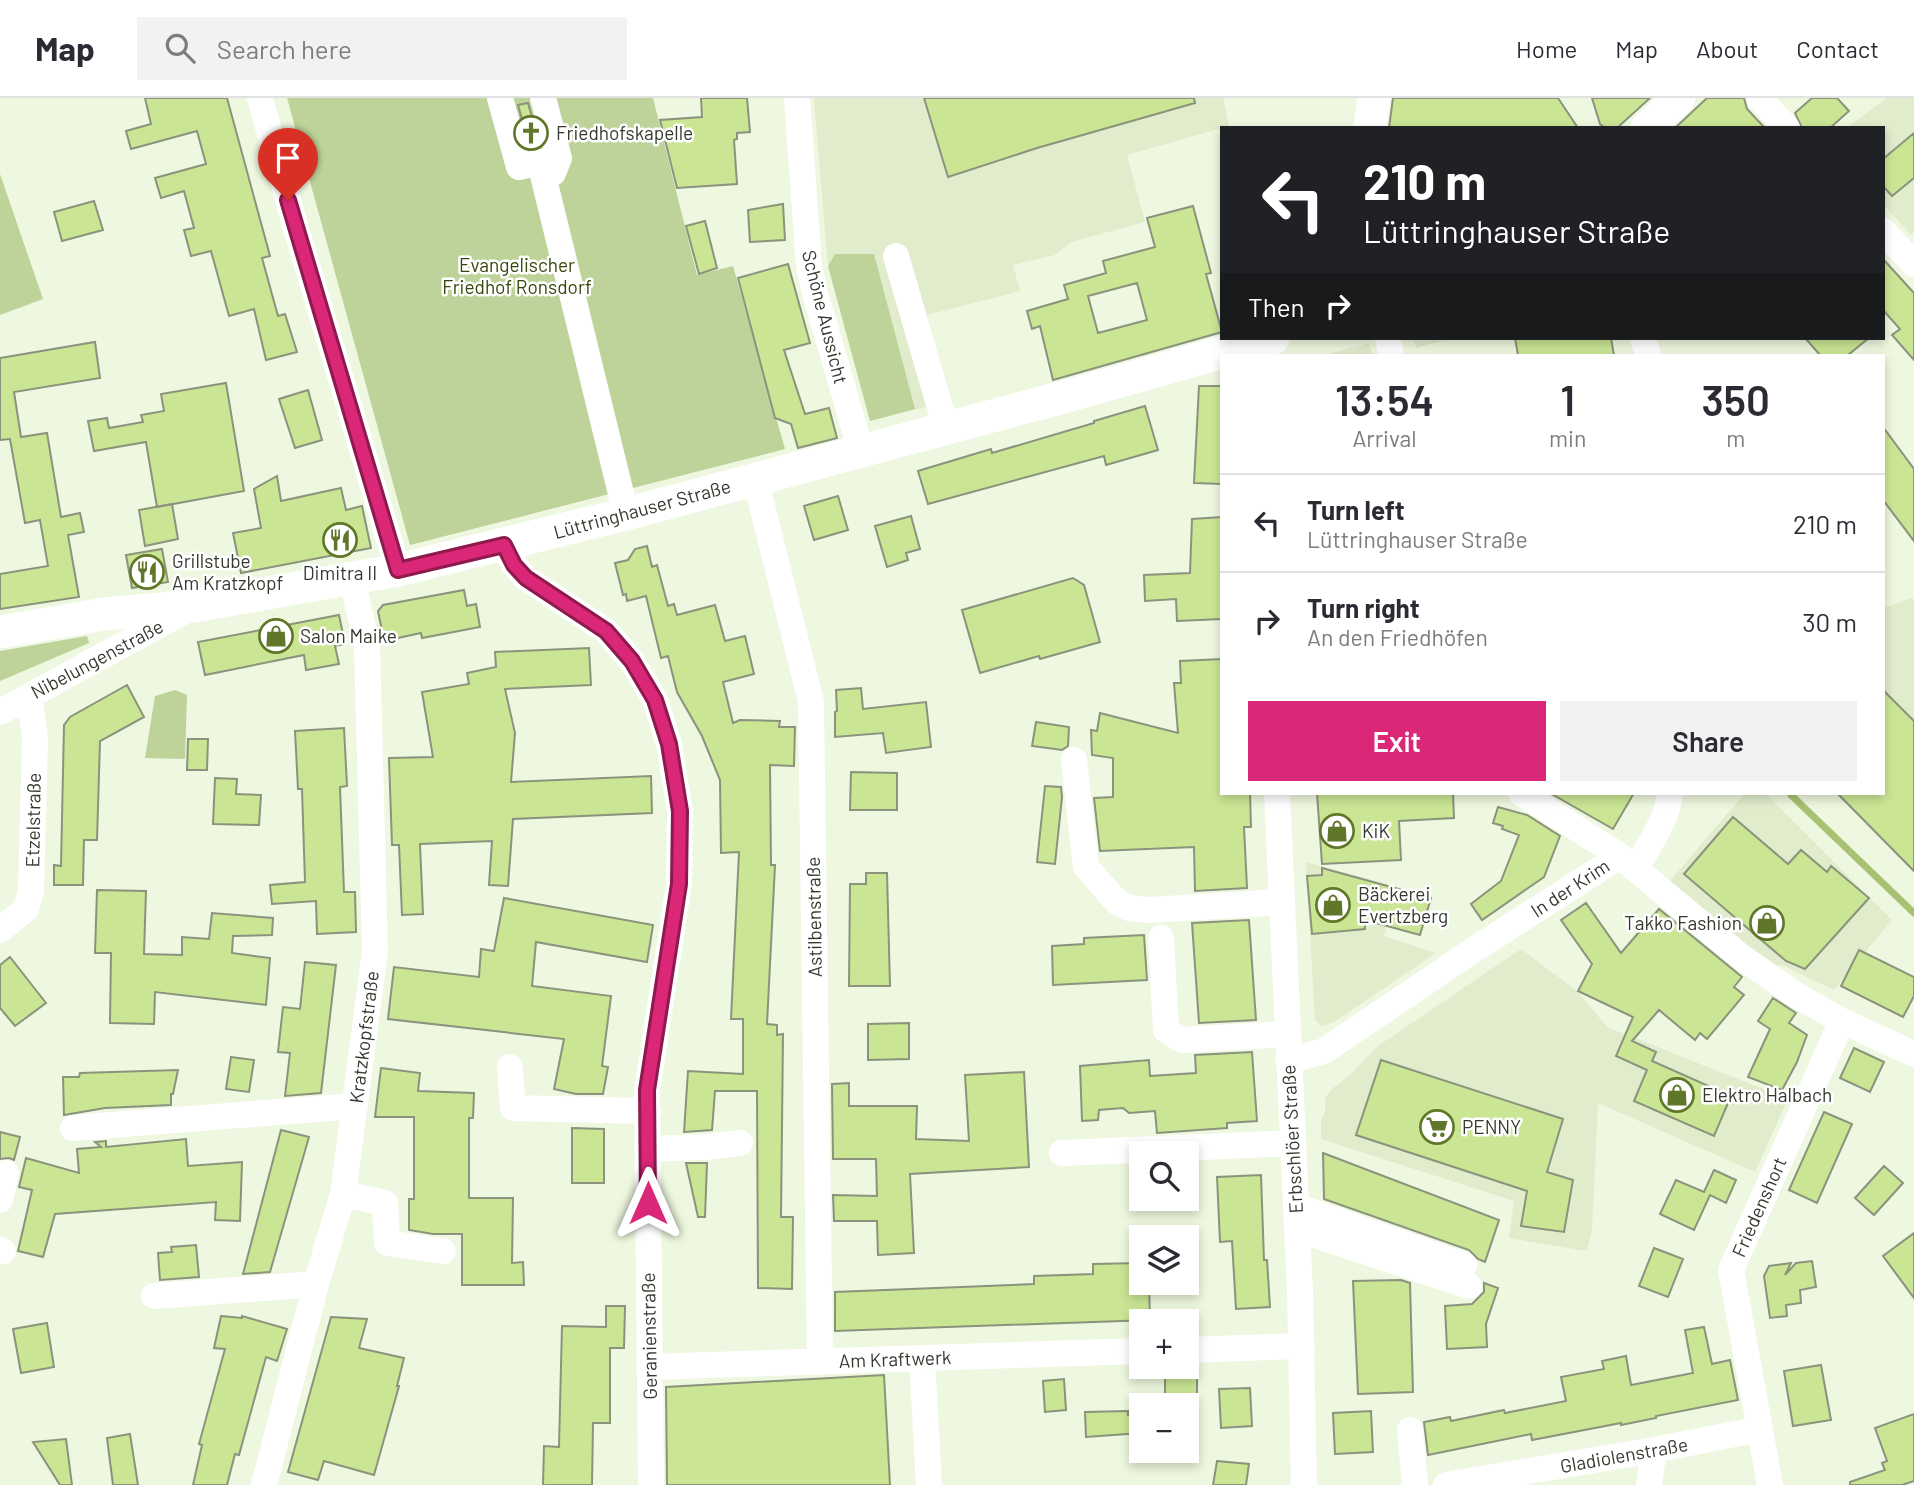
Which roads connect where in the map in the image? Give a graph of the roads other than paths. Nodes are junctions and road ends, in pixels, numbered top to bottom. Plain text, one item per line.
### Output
1 (260, 98) edge
2 (500, 98) edge
3 (543, 98) edge
4 (797, 98) edge
5 (1374, 98) edge
6 (1679, 98) edge
7 (1759, 98) edge
8 (1370, 126) edge
9 (1649, 126) edge
10 (1785, 126) edge
11 (549, 169) junction
12 (1885, 233) edge
13 (896, 256) dead end
14 (1914, 264) edge
15 (1267, 340) edge
16 (1226, 354) edge
17 (1220, 356) edge
18 (946, 428) junction
19 (861, 450) junction
20 (755, 478) junction
21 (626, 514) junction
22 (504, 545) junction
23 (398, 570) junction
24 (352, 579) junction
25 (194, 606) junction
26 (0, 632) edge
27 (29, 696) junction
28 (0, 712) edge
29 (1074, 760) dead end
30 (1277, 795) edge
31 (1524, 795) edge
32 (1670, 795) edge
33 (1628, 863) junction
34 (1282, 902) junction
35 (0, 930) edge
36 (1161, 938) dead end
37 (1842, 1021) junction
38 (1287, 1034) junction
39 (1914, 1054) edge
40 (1288, 1060) junction
41 (510, 1067) dead end
42 (355, 1106) junction
43 (648, 1111) junction
44 (73, 1128) dead end
45 (740, 1143) dead end
46 (1293, 1143) junction
47 (648, 1149) junction
48 (1062, 1153) dead end
49 (6, 1173) dead end
50 (343, 1194) junction
51 (0, 1200) edge
52 (1296, 1217) junction
53 (443, 1251) dead end
54 (1467, 1275) dead end
55 (316, 1284) junction
56 (154, 1296) dead end
57 (1302, 1346) junction
58 (1199, 1350) edge
59 (1129, 1351) edge
60 (922, 1359) junction
61 (820, 1362) junction
62 (649, 1367) junction
63 (1760, 1429) junction
64 (1410, 1430) dead end
65 (1654, 1450) junction
66 (264, 1485) edge
67 (651, 1485) edge
68 (929, 1485) edge
69 (1304, 1485) edge
70 (1415, 1485) edge
71 (1446, 1485) edge
72 (1649, 1485) edge
73 (1770, 1485) edge

1 - 23 street
2 - 11 street
3 - 11 street
4 - 19 street, Schöne Aussicht
5 - 8 main road
6 - 9 main road
7 - 10 street
11 - 21 street
12 - 14 street
13 - 18 street
15 - 16 main road, Lüttringhauser Straße
17 - 18 main road, Lüttringhauser Straße
18 - 19 main road, Lüttringhauser Straße
19 - 20 main road, Lüttringhauser Straße
20 - 21 main road, Lüttringhauser Straße
20 - 61 street, Astilbenstraße
21 - 22 main road, Lüttringhauser Straße
22 - 23 main road, Lüttringhauser Straße
22 - 43 street, Geranienstraße
23 - 24 main road, Lüttringhauser Straße
24 - 25 main road, Lüttringhauser Straße
24 - 42 street, Kratzkopfstraße
25 - 26 main road, Lüttringhauser Straße
25 - 27 street, Nibelungenstraße
27 - 28 street, Nibelungenstraße
27 - 35 street, Etzelstraße
29 - 34 street
30 - 34 street, Erbschlöer Straße
31 - 33 street
32 - 33 street
33 - 37 street, In der Krim
33 - 40 street, In der Krim
34 - 38 street, Erbschlöer Straße
36 - 38 street
37 - 39 street, In der Krim
37 - 63 street, Friedenshort
38 - 40 street, Erbschlöer Straße
40 - 46 street, Erbschlöer Straße
41 - 43 street
42 - 44 street
42 - 50 street, Kratzkopfstraße
43 - 47 street, Geranienstraße
45 - 47 street
46 - 48 street
46 - 52 street, Erbschlöer Straße
47 - 62 street, Geranienstraße
49 - 51 street
50 - 53 street
50 - 55 street, Kratzkopfstraße
52 - 54 street
52 - 57 street, Erbschlöer Straße
55 - 56 street
55 - 66 street, Kratzkopfstraße
57 - 58 street
57 - 69 street, Erbschlöer Straße
59 - 60 street, Am Kraftwerk
60 - 61 street, Am Kraftwerk
60 - 68 street
61 - 62 street, Am Kraftwerk
62 - 67 street, Geranienstraße
63 - 65 street, Gladiolenstraße
63 - 73 street, Friedenshort
64 - 70 street
65 - 71 street, Gladiolenstraße
65 - 72 street

